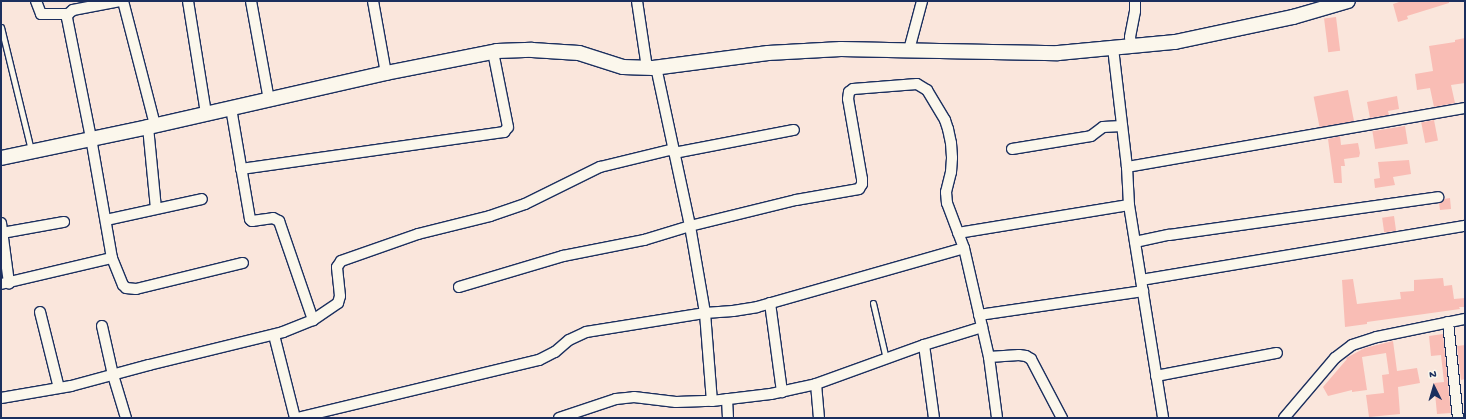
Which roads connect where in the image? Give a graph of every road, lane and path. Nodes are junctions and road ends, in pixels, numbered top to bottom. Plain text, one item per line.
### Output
1 (36, 1) edge
2 (120, 1) edge
3 (123, 1) edge
4 (188, 1) edge
5 (252, 1) edge
6 (373, 1) edge
7 (637, 1) edge
8 (922, 1) edge
9 (1135, 1) edge
10 (1348, 1) edge
11 (68, 14) junction
12 (1, 27) edge
13 (1131, 46) junction
14 (1113, 48) junction
15 (909, 50) junction
16 (493, 52) junction
17 (652, 67) junction
18 (386, 73) junction
19 (269, 100) junction
20 (231, 108) junction
21 (1465, 108) edge
22 (206, 114) junction
23 (151, 126) junction
24 (1122, 126) junction
25 (794, 130) dead end
26 (92, 138) junction
27 (1012, 149) dead end
28 (31, 151) junction
29 (674, 151) junction
30 (1, 158) edge
31 (1127, 167) junction
32 (241, 169) junction
33 (1438, 197) dead end
34 (202, 199) dead end
35 (1129, 205) junction
36 (156, 208) junction
37 (106, 220) junction
38 (64, 222) dead end
39 (690, 226) junction
40 (1465, 226) edge
41 (2, 228) edge
42 (958, 233) junction
43 (1135, 242) junction
44 (964, 248) junction
45 (112, 258) junction
46 (243, 263) dead end
47 (1141, 280) junction
48 (5, 284) edge
49 (459, 287) dead end
50 (1143, 291) junction
51 (770, 303) junction
52 (873, 303) dead end
53 (40, 312) dead end
54 (705, 313) junction
55 (978, 315) junction
56 (1465, 319) edge
57 (313, 320) junction
58 (1448, 322) junction
59 (102, 326) dead end
60 (982, 327) junction
61 (274, 335) junction
62 (924, 345) junction
63 (1277, 353) dead end
64 (988, 357) junction
65 (886, 359) junction
66 (112, 375) junction
67 (1156, 376) junction
68 (816, 384) junction
69 (59, 388) junction
70 (782, 392) junction
71 (1, 398) edge
72 (727, 399) junction
73 (712, 401) junction
74 (331, 414) edge
75 (126, 417) edge
76 (115, 418) edge
77 (296, 418) edge
78 (559, 418) edge
79 (728, 418) edge
80 (819, 418) edge
81 (934, 418) edge
82 (997, 418) edge
83 (1062, 418) edge
84 (1163, 418) edge
85 (1284, 418) edge
86 (1458, 418) edge

1 - 11 street
2 - 11 street
3 - 23 street
4 - 22 street
5 - 19 street
6 - 18 street
7 - 17 street
8 - 15 street
9 - 13 street
10 - 13 street
11 - 26 street
12 - 28 lane
13 - 14 street
14 - 15 street
14 - 24 street
15 - 17 street
16 - 17 street
16 - 18 street
16 - 32 street
17 - 29 street
18 - 19 street
19 - 20 street
20 - 22 street
20 - 32 street
21 - 31 street
22 - 23 street
23 - 26 street
23 - 36 street
24 - 27 street
24 - 31 street
25 - 29 street
26 - 28 street
26 - 37 street
28 - 30 street
29 - 39 street
29 - 57 street
31 - 35 street
32 - 57 street
33 - 43 street
34 - 36 street
35 - 42 street
35 - 43 street
36 - 37 street
37 - 45 street
38 - 41 street
39 - 42 street
39 - 49 street
39 - 54 street
40 - 47 street
41 - 48 street
42 - 44 street
43 - 47 street
44 - 51 street
44 - 55 street
45 - 46 street
45 - 48 street
47 - 50 street
50 - 55 street
50 - 67 street
51 - 54 street
51 - 70 street
52 - 65 lane
53 - 69 street
54 - 73 street
54 - 74 street
55 - 60 street
56 - 58 street
57 - 61 street
58 - 85 street
58 - 86 street
59 - 66 street
60 - 62 street
60 - 64 street
61 - 66 street
61 - 77 street
62 - 65 street
62 - 81 street
63 - 67 street
64 - 82 street
64 - 83 street
65 - 68 street
66 - 69 street
66 - 75 street
67 - 84 street
68 - 70 street
68 - 80 street
69 - 71 street
70 - 72 street
72 - 73 street
72 - 79 street
73 - 78 street
74 - 77 street
75 - 76 street

